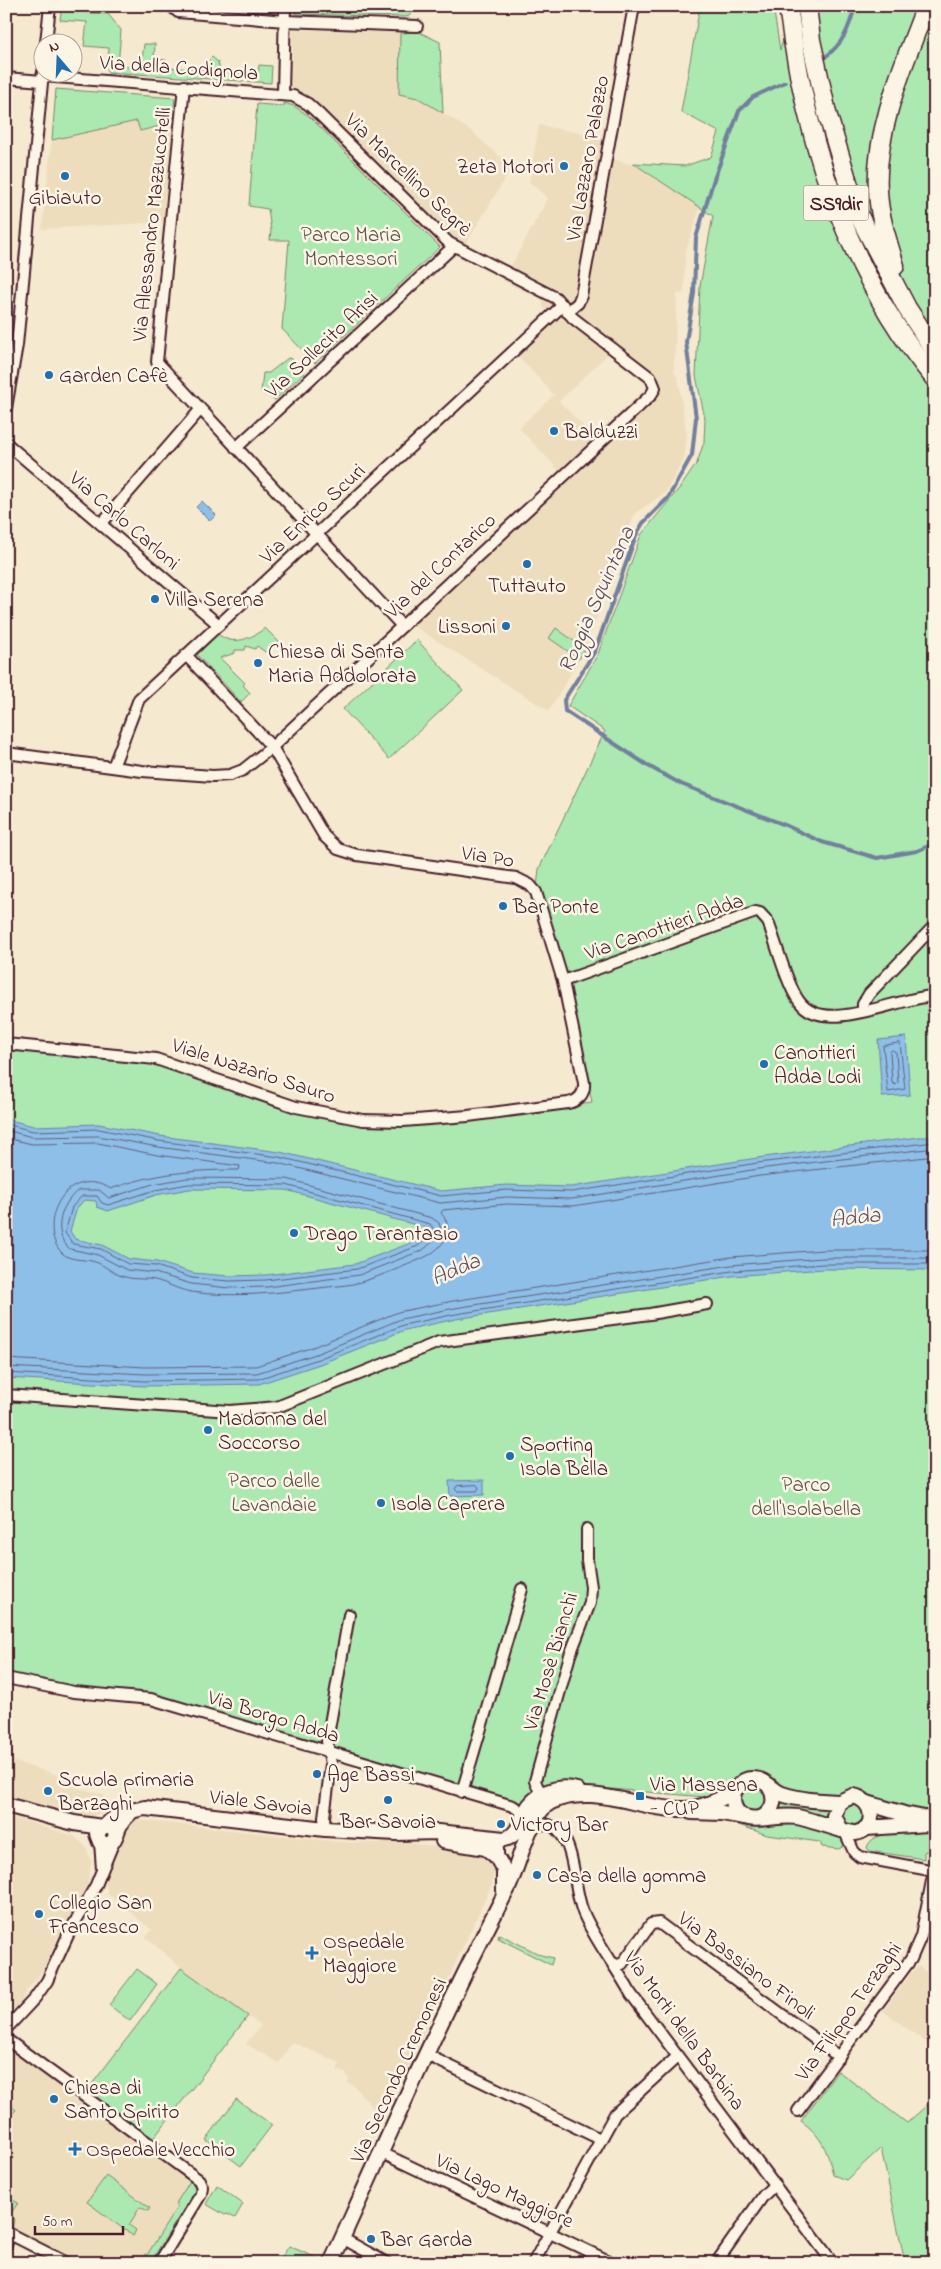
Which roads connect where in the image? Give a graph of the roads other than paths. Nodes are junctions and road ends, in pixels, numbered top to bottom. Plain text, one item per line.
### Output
1 (50, 6) edge
2 (171, 6) edge
3 (285, 6) edge
4 (634, 6) edge
5 (788, 6) edge
6 (807, 6) edge
7 (926, 6) edge
8 (285, 21) junction
9 (417, 26) dead end
10 (47, 32) edge
11 (32, 77) edge
12 (6, 78) edge
13 (82, 79) edge
14 (42, 82) edge
15 (184, 86) junction
16 (283, 94) junction
17 (454, 246) junction
18 (907, 308) junction
19 (565, 309) junction
20 (935, 350) edge
21 (935, 379) edge
22 (655, 384) joint
23 (6, 408) edge
24 (200, 410) junction
25 (6, 443) edge
26 (236, 448) junction
27 (101, 524) junction
28 (316, 534) junction
29 (219, 625) junction
30 (402, 626) junction
31 (186, 655) junction
32 (272, 747) junction
33 (6, 752) edge
34 (113, 767) junction
35 (935, 925) edge
36 (563, 980) junction
37 (935, 996) edge
38 (863, 1011) junction
39 (6, 1044) edge
40 (578, 1099) joint
41 (707, 1304) dead end
42 (6, 1395) edge
43 (587, 1529) dead end
44 (522, 1589) dead end
45 (348, 1614) dead end
46 (6, 1678) edge
47 (328, 1752) junction
48 (769, 1786) junction
49 (735, 1790) junction
50 (462, 1792) junction
51 (548, 1792) junction
52 (596, 1797) junction
53 (839, 1802) junction
54 (867, 1803) junction
55 (6, 1805) edge
56 (684, 1810) junction
57 (522, 1817) junction
58 (744, 1817) junction
59 (761, 1818) junction
60 (935, 1820) edge
61 (935, 1824) edge
62 (865, 1829) junction
63 (325, 1830) junction
64 (843, 1831) junction
65 (530, 1832) junction
66 (396, 1833) junction
67 (106, 1835) junction
68 (506, 1839) junction
69 (521, 1855) junction
70 (497, 1858) junction
71 (863, 1858) junction
72 (934, 1871) edge
73 (504, 1894) junction
74 (614, 1963) junction
75 (6, 2029) edge
76 (6, 2039) edge
77 (427, 2055) junction
78 (677, 2057) junction
79 (839, 2057) junction
80 (798, 2111) dead end
81 (600, 2139) junction
82 (382, 2152) junction
83 (775, 2184) junction
84 (6, 2232) edge
85 (550, 2232) junction
86 (342, 2238) junction
87 (6, 2245) edge
88 (830, 2261) edge
89 (66, 2263) edge
90 (159, 2263) edge
91 (331, 2263) edge
92 (386, 2263) edge
93 (533, 2263) edge
94 (613, 2263) edge
95 (716, 2263) edge

1 - 10 street
2 - 8 street
3 - 8 street
4 - 19 street, Via Lazzaro Palazzo
5 - 21 highway, SS9dir
6 - 18 highway, SS9dir
7 - 18 highway
8 - 9 street
8 - 16 street
11 - 12 street, Via della Codignola
13 - 15 street, Via della Codignola
14 - 23 street
15 - 16 street, Via della Codignola
15 - 24 street, Via Alessandro Mazzucotelli
16 - 17 street, Via Marcellino Segrè
17 - 19 street, Via Marcellino Segrè
17 - 26 street, Via Sollecito Arisi
18 - 20 highway
19 - 22 street, Via Marcellino Segrè
19 - 28 street, Via Enrico Scuri
22 - 30 street, Via del Contarico
24 - 26 street
24 - 27 street
25 - 27 street, Via Carlo Carloni
26 - 28 street
27 - 29 street, Via Carlo Carloni
28 - 29 street, Via Enrico Scuri
28 - 30 street
29 - 31 street, Via Enrico Scuri
30 - 32 street, Via del Contarico
31 - 32 street, Via Po
31 - 34 street, Via Enrico Scuri
32 - 34 street, Via del Contarico
32 - 36 street, Via Po
33 - 34 street, Via del Contarico
35 - 38 street
36 - 38 street, Via Canottieri Adda
36 - 40 street, Via Po
37 - 38 street
39 - 40 street, Viale Nazario Sauro
41 - 42 street
43 - 51 street, Via Mosè Bianchi
44 - 50 street
45 - 47 street
46 - 47 street, Via Borgo Adda
47 - 50 street, Via Borgo Adda
47 - 63 street
48 - 49 street
48 - 53 street
48 - 59 street
49 - 56 street
49 - 58 street
50 - 57 street, Via Borgo Adda
51 - 52 street
51 - 57 street
52 - 56 street
52 - 65 street, Via Secondo Cremonesi
53 - 54 street
53 - 64 street
54 - 60 street
54 - 62 street
55 - 67 street
56 - 58 street
57 - 68 street
58 - 59 street
59 - 64 street
61 - 62 street
62 - 64 street
62 - 71 street
63 - 66 street, Viale Savoia
63 - 67 street, Viale Savoia
64 - 71 street
65 - 69 street, Via Secondo Cremonesi
65 - 74 street, Via Morti della Barbina
66 - 68 street
66 - 70 street
67 - 75 street
68 - 69 street
68 - 70 street
69 - 70 street
69 - 73 street, Via Secondo Cremonesi
70 - 73 street, Via Secondo Cremonesi
71 - 72 street
72 - 79 street, Via Filippo Terzaghi
73 - 77 street, Via Secondo Cremonesi
74 - 78 street, Via Morti della Barbina
74 - 79 street, Via Bassiano Finoli
76 - 90 street
77 - 81 street
77 - 82 street, Via Secondo Cremonesi
78 - 81 street
78 - 83 street, Via Morti della Barbina
79 - 80 street, Via Filippo Terzaghi
81 - 85 street
82 - 85 street, Via Lago Maggiore
82 - 86 street, Via Secondo Cremonesi
83 - 88 street, Via Morti della Barbina
83 - 95 street
84 - 87 street
84 - 89 street
85 - 93 street
85 - 94 street, Via Lago Maggiore
86 - 91 street, Via Secondo Cremonesi
86 - 92 street

